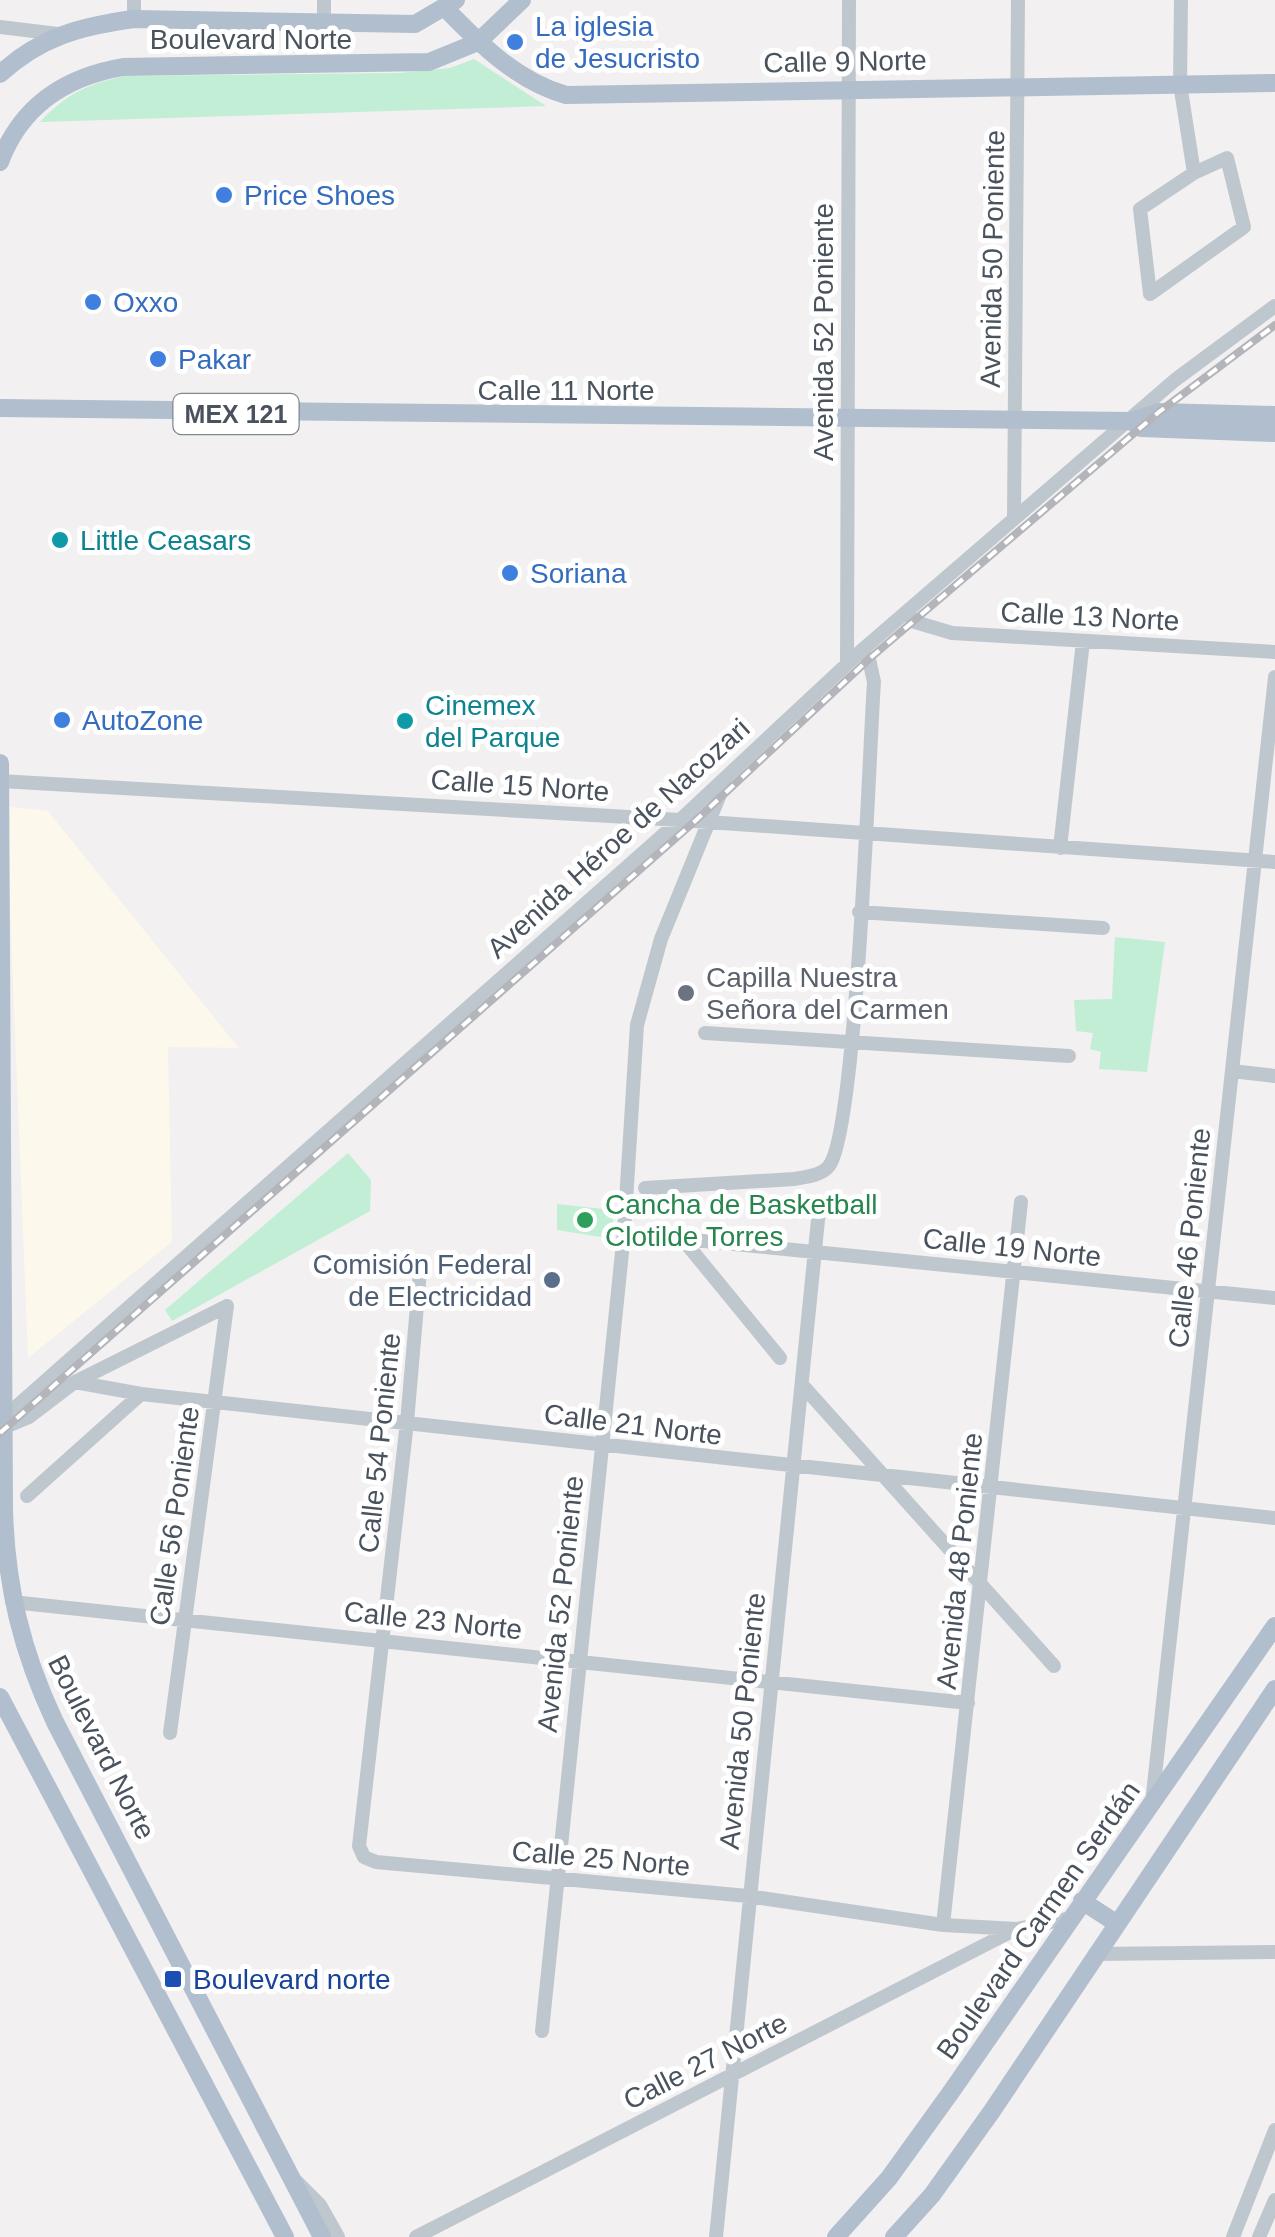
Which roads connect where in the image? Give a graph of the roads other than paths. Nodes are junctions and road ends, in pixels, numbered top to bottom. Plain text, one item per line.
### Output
1 (324, 0) edge
2 (522, 0) edge
3 (850, 0) edge
4 (1018, 0) edge
5 (1181, 0) edge
6 (451, 4) edge
7 (134, 9) edge
8 (324, 23) junction
9 (0, 27) edge
10 (58, 34) junction
11 (478, 42) junction
12 (22, 54) junction
13 (0, 56) edge
14 (0, 74) edge
15 (1275, 82) edge
16 (1018, 84) junction
17 (1180, 84) junction
18 (850, 89) junction
19 (0, 162) edge
20 (1194, 173) junction
21 (1275, 306) edge
22 (0, 408) edge
23 (1275, 415) edge
24 (1015, 417) junction
25 (847, 420) junction
26 (1131, 421) junction
27 (1275, 433) edge
28 (1014, 518) junction
29 (908, 612) junction
30 (1083, 641) junction
31 (861, 651) junction
32 (1275, 652) edge
33 (847, 664) junction
34 (1275, 677) edge
35 (0, 763) edge
36 (726, 778) junction
37 (0, 781) edge
38 (680, 820) junction
39 (708, 823) junction
40 (864, 836) junction
41 (1060, 848) junction
42 (1255, 860) junction
43 (1275, 862) edge
44 (859, 912) junction
45 (1103, 928) dead end
46 (705, 1033) dead end
47 (850, 1042) junction
48 (1069, 1056) dead end
49 (1232, 1071) junction
50 (1275, 1076) edge
51 (645, 1188) dead end
52 (1021, 1202) dead end
53 (820, 1210) dead end
54 (624, 1234) junction
55 (686, 1242) junction
56 (815, 1252) junction
57 (420, 1270) dead end
58 (1016, 1272) junction
59 (1208, 1292) junction
60 (1275, 1298) edge
61 (780, 1358) dead end
62 (75, 1382) junction
63 (804, 1387) junction
64 (141, 1394) junction
65 (214, 1400) junction
66 (408, 1422) junction
67 (2, 1424) edge
68 (601, 1444) junction
69 (796, 1469) junction
70 (880, 1475) junction
71 (992, 1488) junction
72 (28, 1496) dead end
73 (1185, 1510) junction
74 (1275, 1518) edge
75 (981, 1586) junction
76 (12, 1602) junction
77 (186, 1619) junction
78 (1275, 1626) edge
79 (384, 1640) junction
80 (579, 1661) junction
81 (1054, 1666) dead end
82 (770, 1682) junction
83 (1275, 1689) edge
84 (0, 1698) edge
85 (968, 1703) junction
86 (170, 1733) dead end
87 (1152, 1804) junction
88 (364, 1857) joint
89 (558, 1880) junction
90 (748, 1896) junction
91 (1082, 1901) junction
92 (1071, 1918) junction
93 (1116, 1923) junction
94 (943, 1925) junction
95 (1016, 1929) junction
96 (1275, 1952) edge
97 (1095, 1954) junction
98 (542, 2031) dead end
99 (731, 2077) junction
100 (1275, 2130) edge
101 (248, 2164) junction
102 (293, 2178) junction
103 (1275, 2200) edge
104 (1265, 2234) edge
105 (274, 2237) edge
106 (285, 2237) edge
107 (322, 2237) edge
108 (338, 2237) edge
109 (416, 2237) edge
110 (716, 2237) edge
111 (836, 2237) edge
112 (894, 2237) edge
113 (1233, 2237) edge

1 - 8 street
2 - 11 main road, Boulevard Norte
3 - 18 street, Avenida 52 Poniente
4 - 16 street, Avenida 50 Poniente
5 - 17 street
6 - 8 main road, Boulevard Norte
6 - 11 main road, Calle 9 Norte
7 - 8 main road, Boulevard Norte
7 - 10 main road, Boulevard Norte
9 - 10 street
10 - 12 main road, Boulevard Norte
11 - 18 main road, Calle 9 Norte
11 - 19 main road, Boulevard Norte
12 - 13 main road
12 - 14 main road, Boulevard Norte
15 - 17 main road, Calle 9 Norte
16 - 17 main road, Calle 9 Norte
16 - 18 main road, Calle 9 Norte
16 - 24 street, Avenida 50 Poniente
17 - 20 street
18 - 25 street, Avenida 52 Poniente
20 - 20 street
21 - 26 street, Avenida Héroe de Nacozari
22 - 25 main road, Calle 11 Norte / MEX 121
23 - 26 main road, Calle 11 Norte / MEX 121
24 - 25 main road, Calle 11 Norte / MEX 121
24 - 26 main road, Calle 11 Norte / MEX 121
24 - 28 street, Avenida 50 Poniente
25 - 33 street, Avenida 52 Poniente
26 - 27 main road, Calle 11 Norte / MEX 121
26 - 28 street, Avenida Héroe de Nacozari
28 - 29 street, Avenida Héroe de Nacozari
29 - 30 street, Calle 13 Norte
29 - 31 street, Avenida Héroe de Nacozari
30 - 32 street, Calle 13 Norte
30 - 41 street
31 - 33 street, Avenida Héroe de Nacozari
31 - 40 street
33 - 36 street, Avenida Héroe de Nacozari
34 - 42 street, Calle 46 Poniente
35 - 37 main road, Boulevard Norte
36 - 38 street, Avenida Héroe de Nacozari
36 - 39 street, Avenida 52 Poniente
37 - 38 street, Calle 15 Norte
37 - 67 main road, Boulevard Norte
38 - 39 street, Calle 15 Norte
38 - 67 street, Avenida Héroe de Nacozari
39 - 40 street, Calle 15 Norte
39 - 54 street, Avenida 52 Poniente
40 - 41 street, Calle 15 Norte
40 - 44 street
41 - 42 street, Calle 15 Norte
42 - 43 street, Calle 15 Norte
42 - 49 street, Calle 46 Poniente
44 - 45 street
44 - 47 street
46 - 47 street
47 - 48 street
47 - 51 street
49 - 50 street
49 - 59 street, Calle 46 Poniente
52 - 58 street, Avenida 48 Poniente
53 - 56 street, Avenida 50 Poniente
54 - 55 street, Calle 19 Norte
54 - 68 street, Avenida 52 Poniente
55 - 56 street, Calle 19 Norte
55 - 61 street
56 - 58 street, Calle 19 Norte
56 - 63 street, Avenida 50 Poniente
57 - 66 street, Calle 54 Poniente
58 - 59 street, Calle 19 Norte
58 - 71 street, Avenida 48 Poniente
59 - 60 street, Calle 19 Norte
59 - 73 street, Calle 46 Poniente
62 - 64 street, Calle 21 Norte
62 - 65 street, Calle 56 Poniente
62 - 67 street
63 - 69 street, Avenida 50 Poniente
63 - 70 street
64 - 65 street, Calle 21 Norte
64 - 72 street
65 - 66 street, Calle 21 Norte
65 - 77 street, Calle 56 Poniente
66 - 68 street, Calle 21 Norte
66 - 79 street, Calle 54 Poniente
67 - 76 main road, Boulevard Norte
68 - 69 street, Calle 21 Norte
68 - 80 street, Avenida 52 Poniente
69 - 70 street, Calle 21 Norte
69 - 82 street, Avenida 50 Poniente
70 - 71 street, Calle 21 Norte
70 - 75 street
71 - 73 street, Calle 21 Norte
71 - 75 street, Avenida 48 Poniente
73 - 74 street, Calle 21 Norte
73 - 87 street, Calle 46 Poniente
75 - 81 street
75 - 85 street, Avenida 48 Poniente
76 - 77 street, Calle 23 Norte
76 - 102 main road, Boulevard Norte
77 - 79 street, Calle 23 Norte
77 - 86 street, Calle 56 Poniente
78 - 87 main road, Boulevard Carmen Serdán
79 - 80 street, Calle 23 Norte
79 - 88 street, Calle 54 Poniente
80 - 82 street, Calle 23 Norte
80 - 89 street, Avenida 52 Poniente
82 - 85 street, Calle 23 Norte
82 - 90 street, Avenida 50 Poniente
83 - 93 main road
84 - 101 main road
85 - 94 street, Avenida 48 Poniente
87 - 91 main road, Boulevard Carmen Serdán
88 - 89 street, Calle 25 Norte
89 - 90 street, Calle 25 Norte
89 - 98 street, Avenida 52 Poniente
90 - 94 street, Calle 25 Norte
90 - 99 street, Avenida 50 Poniente
91 - 92 main road, Boulevard Carmen Serdán
91 - 93 main road
92 - 95 street, Calle 25 Norte
92 - 111 main road, Boulevard Carmen Serdán
93 - 97 main road
94 - 95 street, Calle 25 Norte
95 - 99 street, Calle 27 Norte
96 - 97 street
97 - 112 main road
99 - 109 street, Calle 27 Norte
99 - 110 street, Avenida 50 Poniente
100 - 113 street
101 - 105 street
101 - 106 main road
102 - 107 main road, Boulevard Norte
102 - 108 street, Boulevard Norte
103 - 104 street

